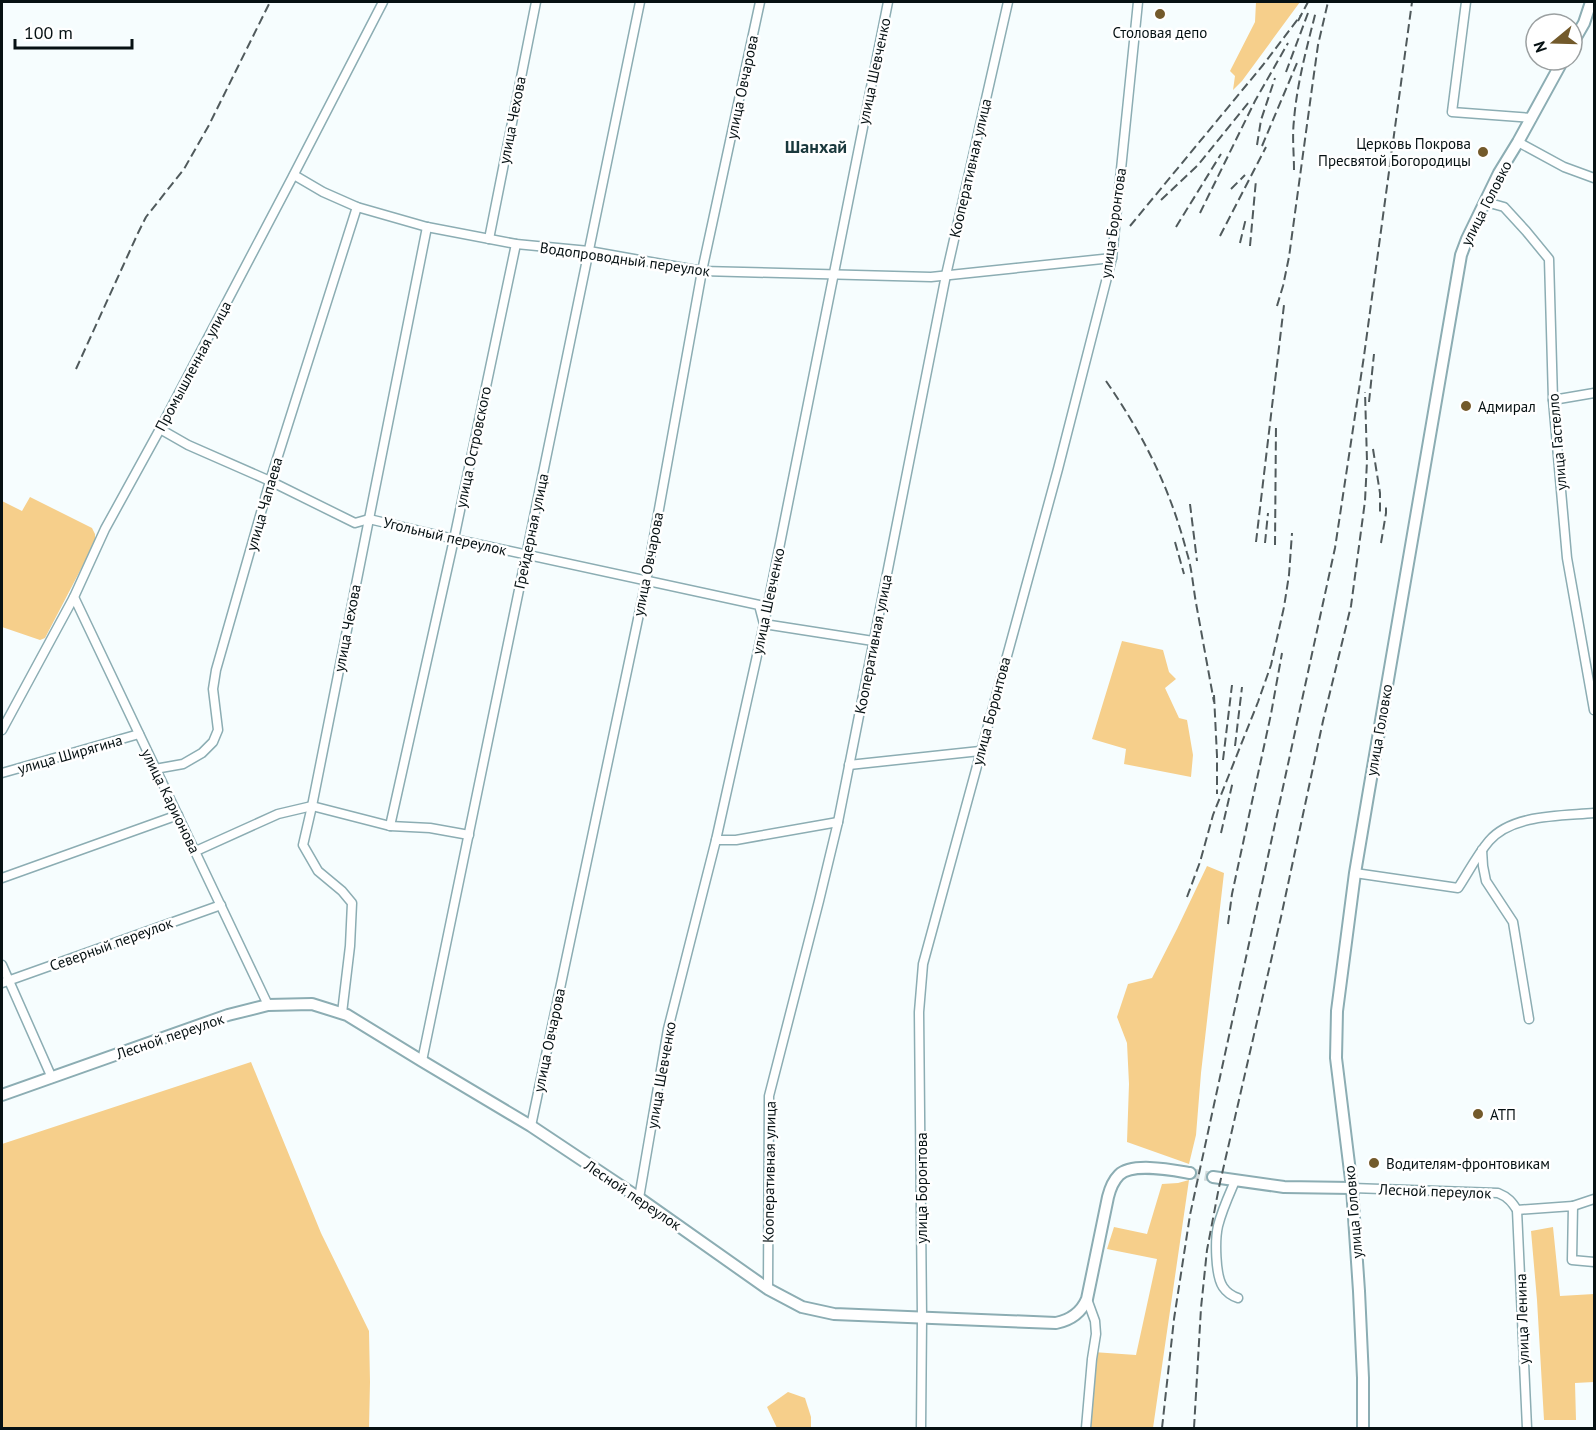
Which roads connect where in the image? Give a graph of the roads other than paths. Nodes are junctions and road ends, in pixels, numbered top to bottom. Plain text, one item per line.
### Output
1 (382, 2) edge
2 (536, 2) edge
3 (640, 2) edge
4 (760, 2) edge
5 (888, 2) edge
6 (1008, 2) edge
7 (1138, 2) edge
8 (1466, 2) edge
9 (1591, 2) edge
10 (1584, 23) edge
11 (1557, 72) edge
12 (1532, 118) junction
13 (1518, 142) junction
14 (294, 175) junction
15 (1594, 178) edge
16 (1486, 201) junction
17 (357, 207) junction
18 (427, 227) junction
19 (489, 239) junction
20 (516, 244) junction
21 (589, 251) junction
22 (1112, 258) junction
23 (702, 271) junction
24 (832, 275) junction
25 (946, 275) junction
26 (1594, 393) edge
27 (1553, 400) junction
28 (160, 429) junction
29 (270, 481) junction
30 (369, 519) junction
31 (454, 539) junction
32 (526, 555) junction
33 (646, 581) junction
34 (74, 597) junction
35 (764, 624) junction
36 (873, 641) junction
37 (1594, 707) edge
38 (2, 730) edge
39 (139, 734) junction
40 (980, 751) junction
41 (849, 765) junction
42 (155, 769) junction
43 (2, 773) edge
44 (312, 806) junction
45 (1594, 813) edge
46 (178, 815) junction
47 (838, 822) junction
48 (390, 826) junction
49 (469, 835) junction
50 (716, 840) junction
51 (1482, 850) junction
52 (196, 851) junction
53 (1355, 873) junction
54 (2, 878) edge
55 (221, 905) junction
56 (2, 965) edge
57 (5, 982) edge
58 (268, 1005) junction
59 (342, 1013) junction
60 (1529, 1019) dead end
61 (422, 1061) junction
62 (52, 1078) junction
63 (2, 1095) edge
64 (531, 1126) junction
65 (1190, 1173) tunnel mouth
66 (1213, 1177) tunnel mouth
67 (1235, 1181) junction
68 (1352, 1188) junction
69 (639, 1198) junction
70 (1594, 1199) edge
71 (1573, 1206) junction
72 (1517, 1210) junction
73 (1594, 1262) edge
74 (768, 1289) junction
75 (1087, 1299) junction
76 (1238, 1299) dead end
77 (922, 1318) junction
78 (921, 1428) edge
79 (1086, 1428) edge
80 (1363, 1428) edge
81 (1527, 1428) edge

1 - 14 street, Промышленная улица
2 - 19 street, улица Чехова
3 - 21 street, Грейдерная улица
4 - 23 street, улица Овчарова
5 - 24 street, улица Шевченко
6 - 25 street, Кооперативная улица
7 - 22 street, улица Боронтова
8 - 12 street
9 - 10 main road
11 - 12 main road, улица Головко
12 - 13 main road, улица Головко
13 - 15 street
13 - 16 main road, улица Головко
14 - 17 street, Водопроводный переулок
14 - 28 street, Промышленная улица
16 - 27 street, улица Гастелло
16 - 53 main road, улица Головко
17 - 18 street, Водопроводный переулок
17 - 29 street, улица Чапаева
18 - 19 street, Водопроводный переулок
18 - 30 street, улица Чехова
19 - 20 street, Водопроводный переулок
20 - 21 street, Водопроводный переулок
20 - 31 street, улица Островского
21 - 23 street, Водопроводный переулок
21 - 32 street, Грейдерная улица
22 - 25 street, Водопроводный переулок
22 - 40 street, улица Боронтова
23 - 24 street, Водопроводный переулок
23 - 33 street, улица Овчарова
24 - 25 street, Водопроводный переулок
24 - 35 street, улица Шевченко
25 - 36 street, Кооперативная улица
26 - 27 street
27 - 37 street, улица Гастелло
28 - 29 street, Угольный переулок
28 - 34 street, Промышленная улица
29 - 30 street, Угольный переулок
29 - 42 street, улица Чапаева
30 - 31 street, Угольный переулок
30 - 44 street, улица Чехова
31 - 32 street, Угольный переулок
31 - 48 street, улица Островского
32 - 33 street, Угольный переулок
32 - 49 street, Грейдерная улица
33 - 35 street, Угольный переулок
33 - 64 street, улица Овчарова
34 - 38 street, Промышленная улица
34 - 39 street, улица Карионова
35 - 36 street
35 - 50 street, улица Шевченко
36 - 41 street, Кооперативная улица
39 - 42 street, улица Карионова
39 - 43 street, улица Ширягина
40 - 41 street
40 - 77 street, улица Боронтова
41 - 47 street, Кооперативная улица
42 - 46 street, улица Карионова
44 - 48 street
44 - 52 street
44 - 59 street, улица Чехова
45 - 51 street
46 - 52 street, улица Карионова
46 - 54 street
47 - 50 street
47 - 74 street, Кооперативная улица
48 - 49 street
49 - 61 street, Грейдерная улица
50 - 69 street, улица Шевченко
51 - 53 street
51 - 60 street
52 - 55 street, улица Карионова
53 - 68 main road, улица Головко
55 - 57 street, Северный переулок
55 - 58 street, улица Карионова
56 - 57 street
57 - 62 street
58 - 59 main road, Лесной переулок
58 - 62 main road, Лесной переулок
59 - 61 main road, Лесной переулок
61 - 64 main road, Лесной переулок
62 - 63 main road, Лесной переулок
64 - 69 main road, Лесной переулок
65 - 75 main road
66 - 67 main road, Лесной переулок
67 - 68 main road, Лесной переулок
67 - 76 street
68 - 72 street, Лесной переулок
68 - 80 main road, улица Головко
69 - 74 main road, Лесной переулок
70 - 71 street
71 - 72 street
71 - 73 street
72 - 81 street, улица Ленина
74 - 77 main road, Лесной переулок
75 - 77 main road, Лесной переулок
75 - 79 street
77 - 78 street, улица Боронтова

